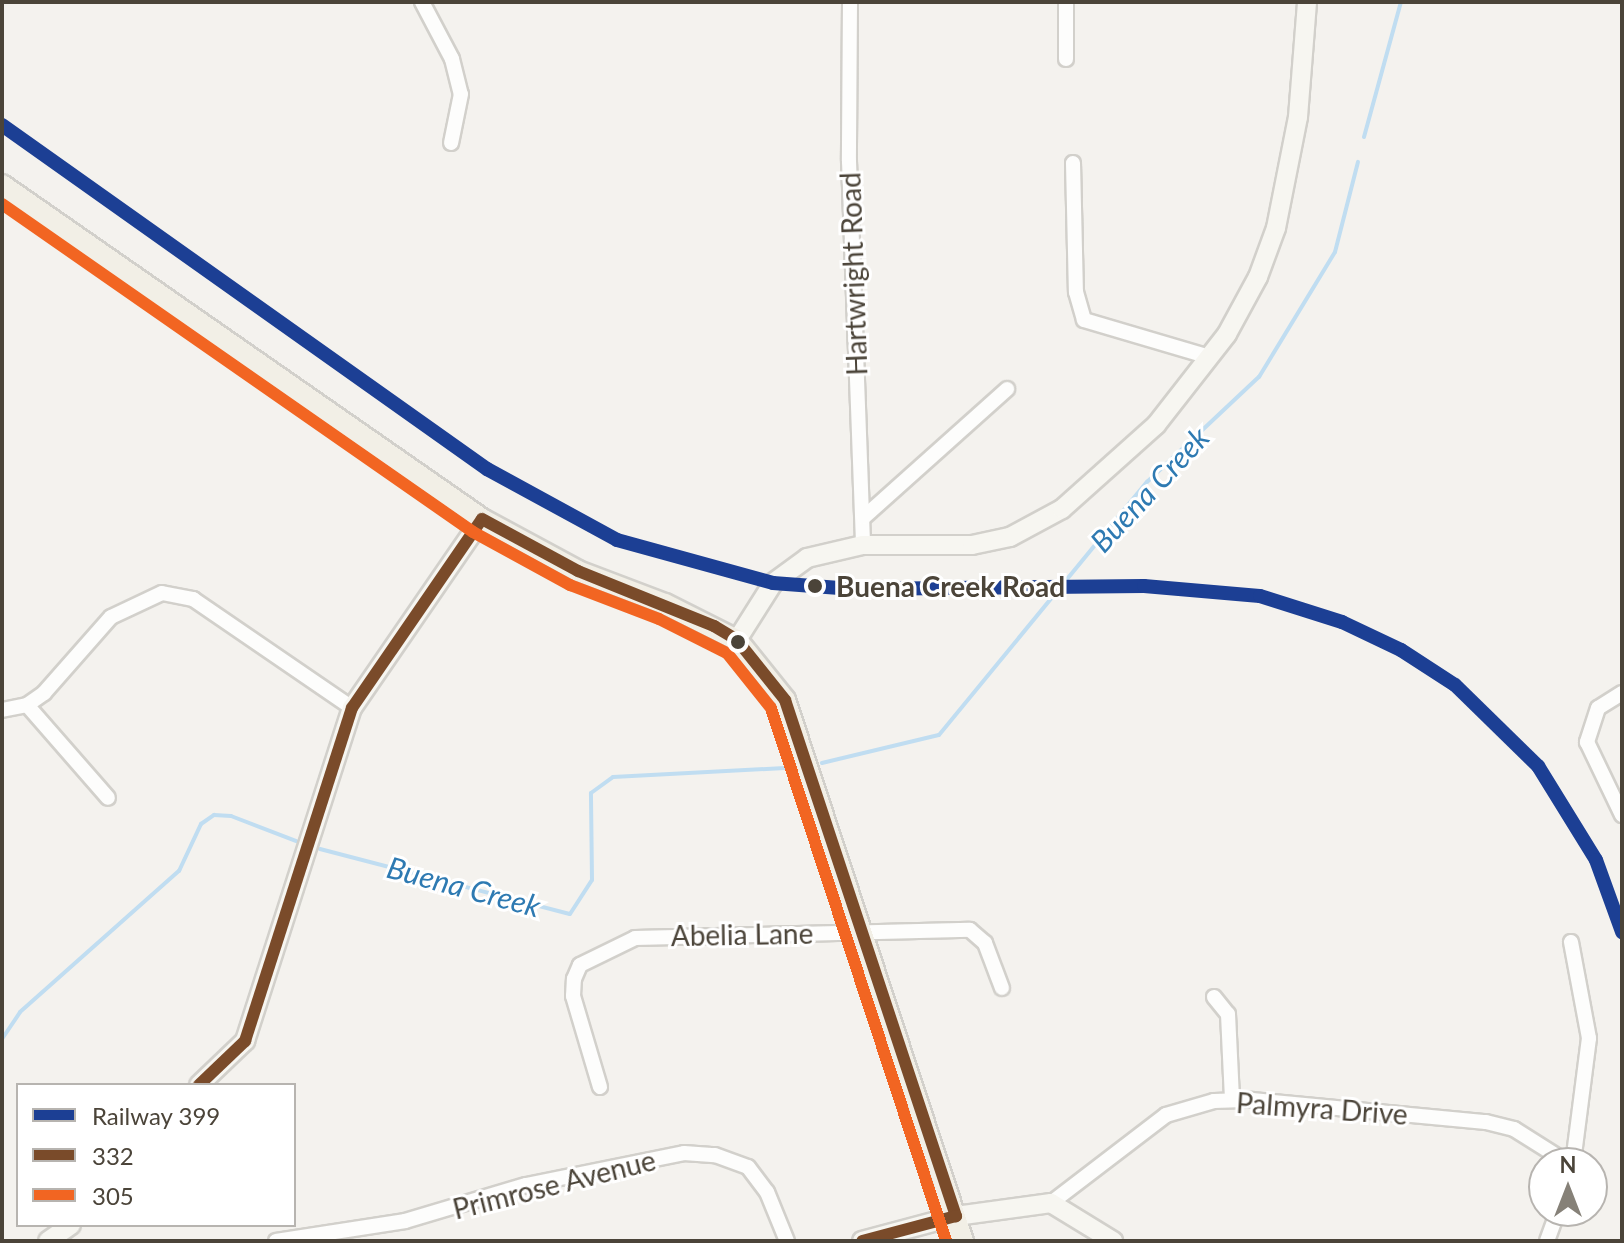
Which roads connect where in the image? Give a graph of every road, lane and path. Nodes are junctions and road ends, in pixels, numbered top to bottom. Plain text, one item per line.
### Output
1 (422, 2) edge
2 (850, 2) edge
3 (1066, 2) edge
4 (1307, 2) edge
5 (1066, 59) dead end
6 (451, 143) dead end
7 (1073, 163) dead end
8 (2, 185) edge
9 (1210, 357) junction
10 (1007, 389) dead end
11 (864, 517) junction
12 (482, 519) junction
13 (863, 545) junction
14 (737, 640) junction
15 (1622, 693) edge
16 (27, 705) junction
17 (352, 708) junction
18 (2, 710) edge
19 (108, 798) dead end
20 (1622, 815) edge
21 (861, 931) junction
22 (1571, 942) dead end
23 (1002, 988) dead end
24 (1214, 997) dead end
25 (201, 1083) edge
26 (600, 1087) dead end
27 (1232, 1100) junction
28 (1544, 1147) edge
29 (1572, 1147) edge
30 (1051, 1203) junction
31 (956, 1216) junction
32 (65, 1232) edge
33 (48, 1241) edge
34 (276, 1241) edge
35 (787, 1241) edge
36 (862, 1241) edge
37 (963, 1241) edge
38 (1113, 1241) edge

1 - 6 street
2 - 11 street, Hartwright Road
3 - 5 street
4 - 9 main road
7 - 9 street
8 - 12 main road
9 - 13 main road
10 - 11 street
11 - 13 street, Hartwright Road
12 - 14 main road
12 - 17 main road
13 - 14 main road
14 - 21 main road
15 - 20 street
16 - 17 street
16 - 18 street
16 - 19 street
17 - 25 main road
21 - 23 street, Abelia Lane
21 - 26 street, Abelia Lane
21 - 31 main road
22 - 29 street
24 - 27 street
27 - 28 street, Palmyra Drive
27 - 30 street, Palmyra Drive
30 - 31 main road, Palmyra Drive
30 - 38 main road
31 - 36 main road, Palmyra Drive
31 - 37 main road
32 - 33 main road
34 - 35 street, Primrose Avenue

